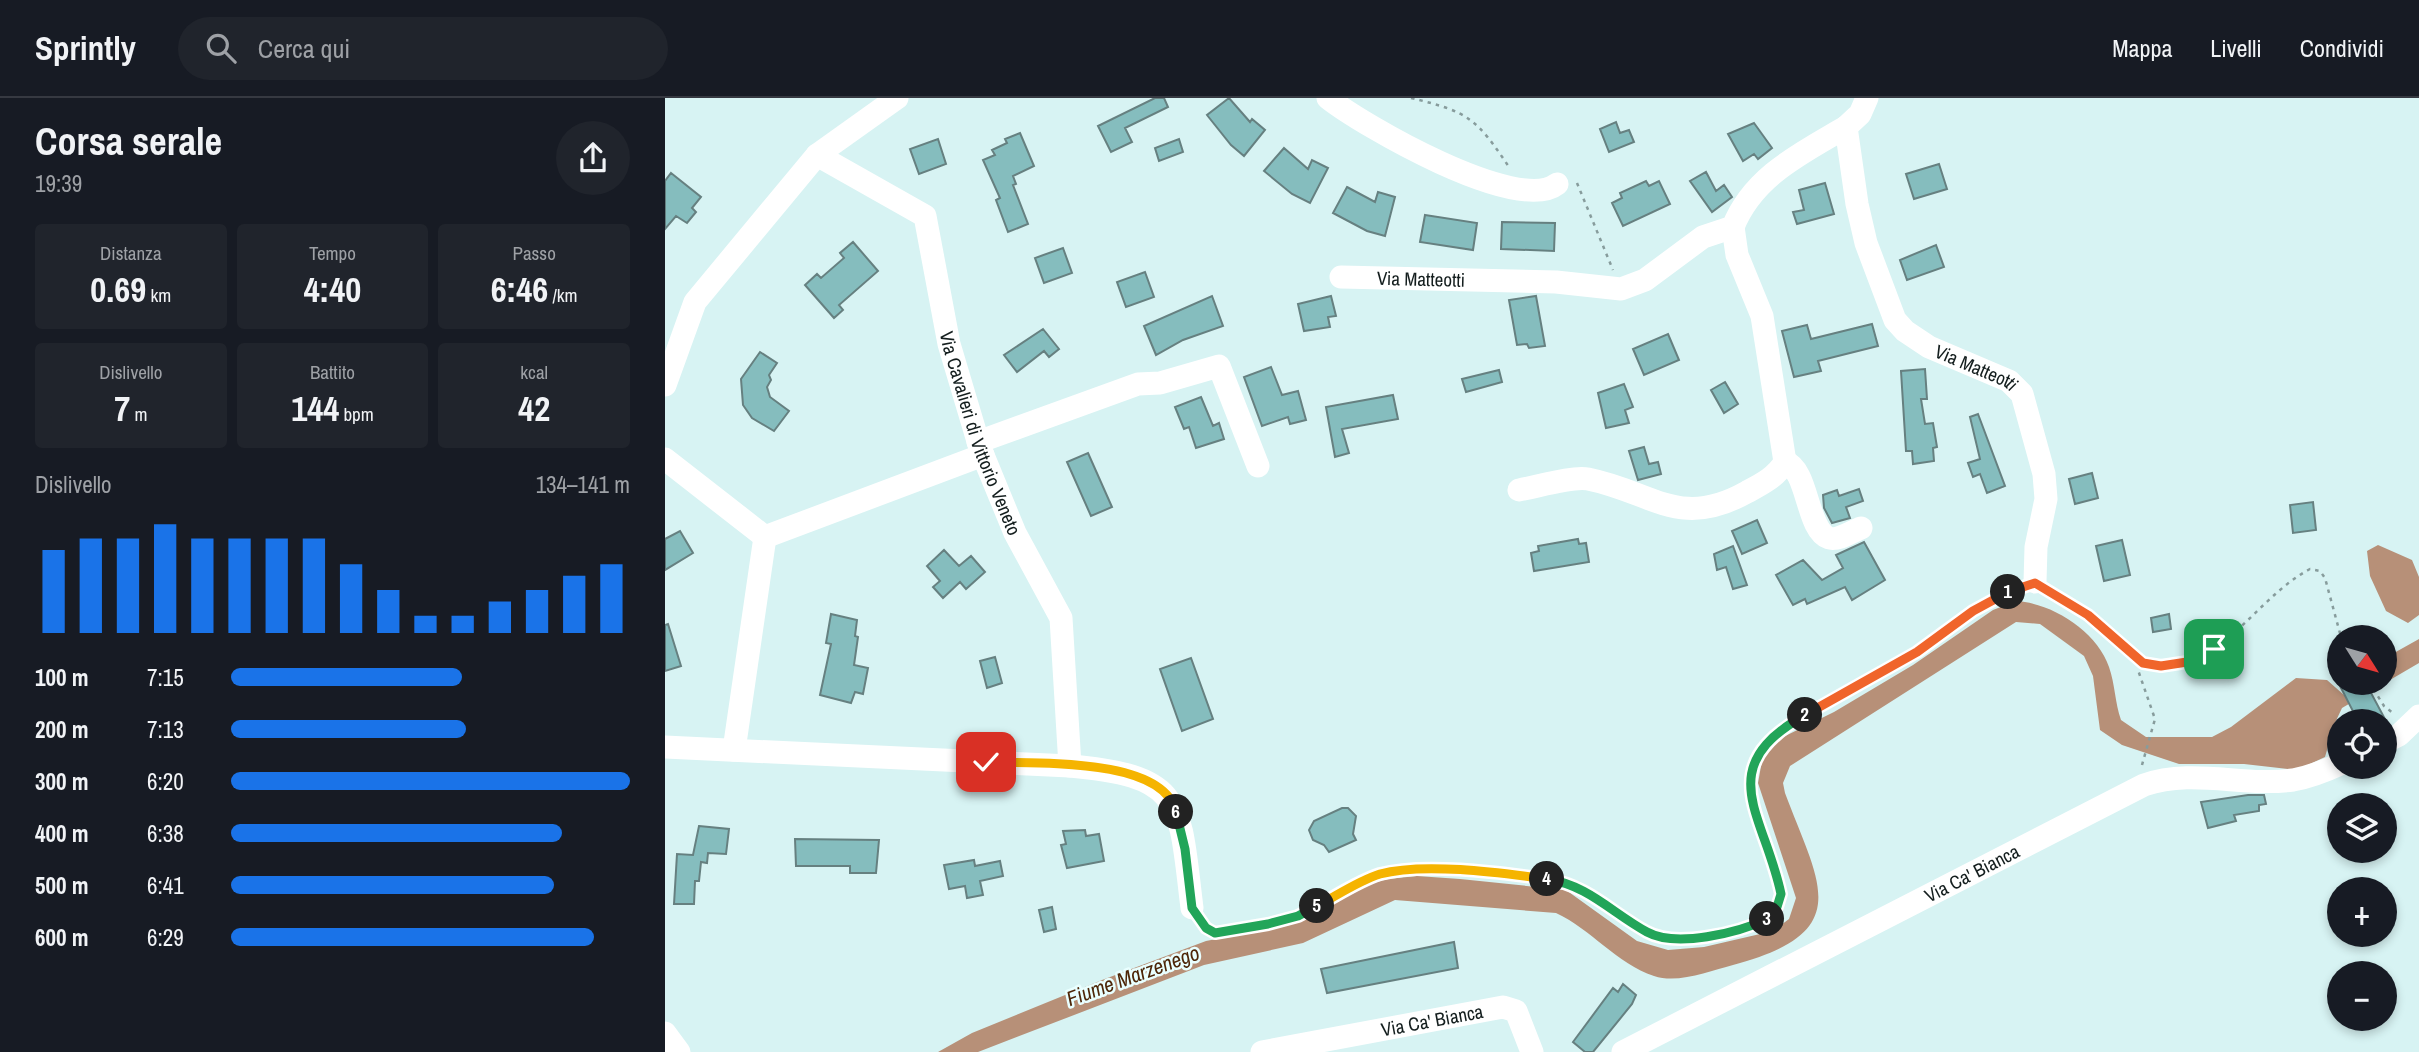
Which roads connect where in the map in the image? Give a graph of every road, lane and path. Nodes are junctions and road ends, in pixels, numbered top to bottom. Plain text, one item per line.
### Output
1 (897, 98) edge
2 (1328, 98) edge
3 (1867, 98) edge
4 (1846, 127) junction
5 (817, 155) junction
6 (1557, 184) dead end
7 (1734, 227) junction
8 (1342, 277) dead end
9 (665, 385) edge
10 (980, 449) junction
11 (665, 459) edge
12 (1785, 462) junction
13 (1258, 466) dead end
14 (1519, 490) dead end
15 (1861, 528) dead end
16 (765, 537) junction
17 (2035, 583) junction
18 (2338, 625) edge
19 (2143, 663) junction
20 (2377, 695) edge
21 (2414, 720) edge
22 (2397, 733) edge
23 (665, 747) edge
24 (734, 750) junction
25 (2143, 763) dead end
26 (1070, 765) junction
27 (2327, 768) edge
28 (1192, 908) joint
29 (665, 1033) edge
30 (679, 1052) edge
31 (1262, 1052) edge
32 (1532, 1052) edge
33 (1623, 1052) edge

1 - 5 street
2 - 6 street
3 - 4 street
4 - 7 street
4 - 17 street, Via Matteotti
5 - 9 street
5 - 10 street, Via Cavalieri di Vittorio Veneto
7 - 8 street, Via Matteotti
7 - 12 street
10 - 13 street
10 - 16 street
10 - 26 street, Via Cavalieri di Vittorio Veneto
11 - 16 street
12 - 14 street
12 - 15 street
16 - 24 street
17 - 19 path
17 - 28 path
18 - 19 path
19 - 25 path
20 - 21 path
21 - 22 street
23 - 24 street
24 - 26 street
26 - 28 street
27 - 33 street, Via Ca' Bianca
29 - 30 street
31 - 32 street, Via Ca' Bianca

